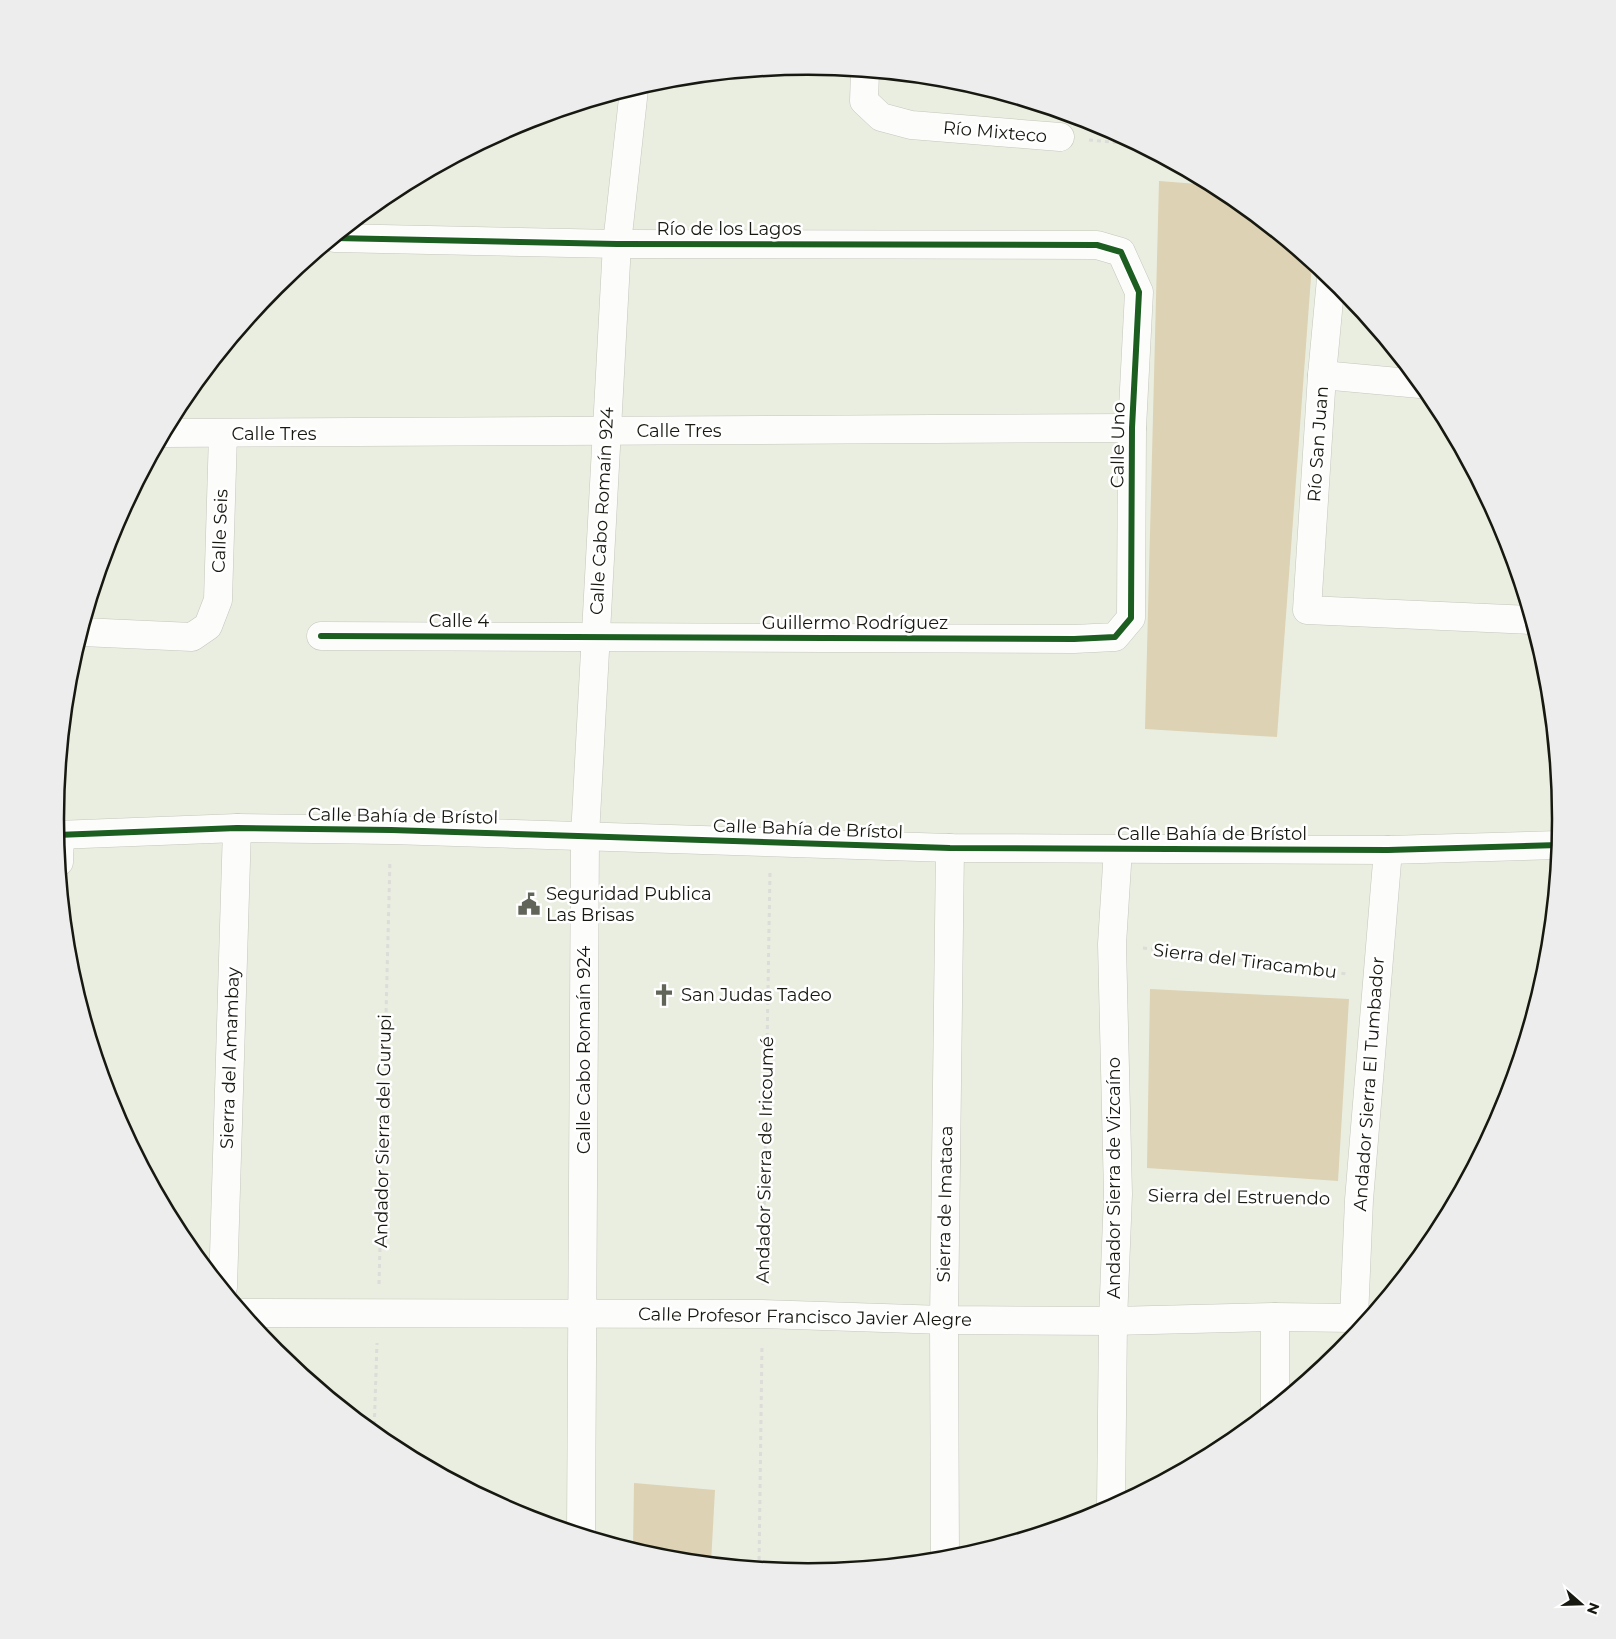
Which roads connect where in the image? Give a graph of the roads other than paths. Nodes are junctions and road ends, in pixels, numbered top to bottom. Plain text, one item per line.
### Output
1 (865, 78) edge
2 (633, 97) edge
3 (1060, 138) road end
4 (344, 238) edge
5 (617, 244) junction
6 (1121, 252) joint
7 (1330, 289) edge
8 (1322, 375) junction
9 (1410, 383) edge
10 (1132, 428) junction
11 (607, 431) junction
12 (172, 433) edge
13 (223, 434) junction
14 (1525, 620) edge
15 (88, 632) edge
16 (321, 636) dead end
17 (596, 636) junction
18 (1115, 637) joint
19 (237, 828) junction
20 (64, 835) edge
21 (585, 836) junction
22 (1551, 845) edge
23 (950, 848) junction
24 (1118, 849) junction
25 (1388, 850) junction
26 (222, 1278) edge
27 (251, 1313) edge
28 (583, 1314) junction
29 (1275, 1317) junction
30 (1360, 1319) edge
31 (944, 1320) junction
32 (1113, 1321) junction
33 (1275, 1399) edge
34 (1111, 1499) edge
35 (581, 1528) edge
36 (945, 1550) edge

1 - 3 street, Río Mixteco
2 - 5 street, Calle Cabo Romaín 924
4 - 5 street, Río de los Lagos
5 - 6 street, Río de los Lagos
5 - 11 street, Calle Cabo Romaín 924
6 - 10 street, Calle Uno
7 - 8 street, Río San Juan
8 - 9 street
8 - 14 street, Río San Juan
10 - 11 street, Calle Tres
10 - 18 street, Calle Uno
11 - 13 street, Calle Tres
11 - 17 street, Calle Cabo Romaín 924
12 - 13 street, Calle Tres
13 - 15 street, Calle Seis
16 - 17 street, Calle 4
17 - 18 street, Guillermo Rodríguez
17 - 21 street, Calle Cabo Romaín 924
19 - 20 street, Calle Bahía de Brístol
19 - 21 street, Calle Bahía de Brístol
19 - 26 street, Sierra del Amambay
21 - 23 street, Calle Bahía de Brístol
21 - 28 street, Calle Cabo Romaín 924
22 - 25 street, Calle Bahía de Brístol
23 - 24 street, Calle Bahía de Brístol
23 - 31 street, Sierra de Imataca
24 - 25 street, Calle Bahía de Brístol
24 - 32 street, Andador Sierra de Vizcaíno
25 - 30 street, Andador Sierra El Tumbador
27 - 28 street, Calle Profesor Francisco Javier Alegre
28 - 31 street, Calle Profesor Francisco Javier Alegre
28 - 35 street, Calle Cabo Romaín 924
29 - 30 street, Calle Profesor Francisco Javier Alegre
29 - 32 street, Calle Profesor Francisco Javier Alegre
29 - 33 street
31 - 32 street, Calle Profesor Francisco Javier Alegre
31 - 36 street, Sierra de Imataca
32 - 34 street, Andador Sierra de Vizcaíno

